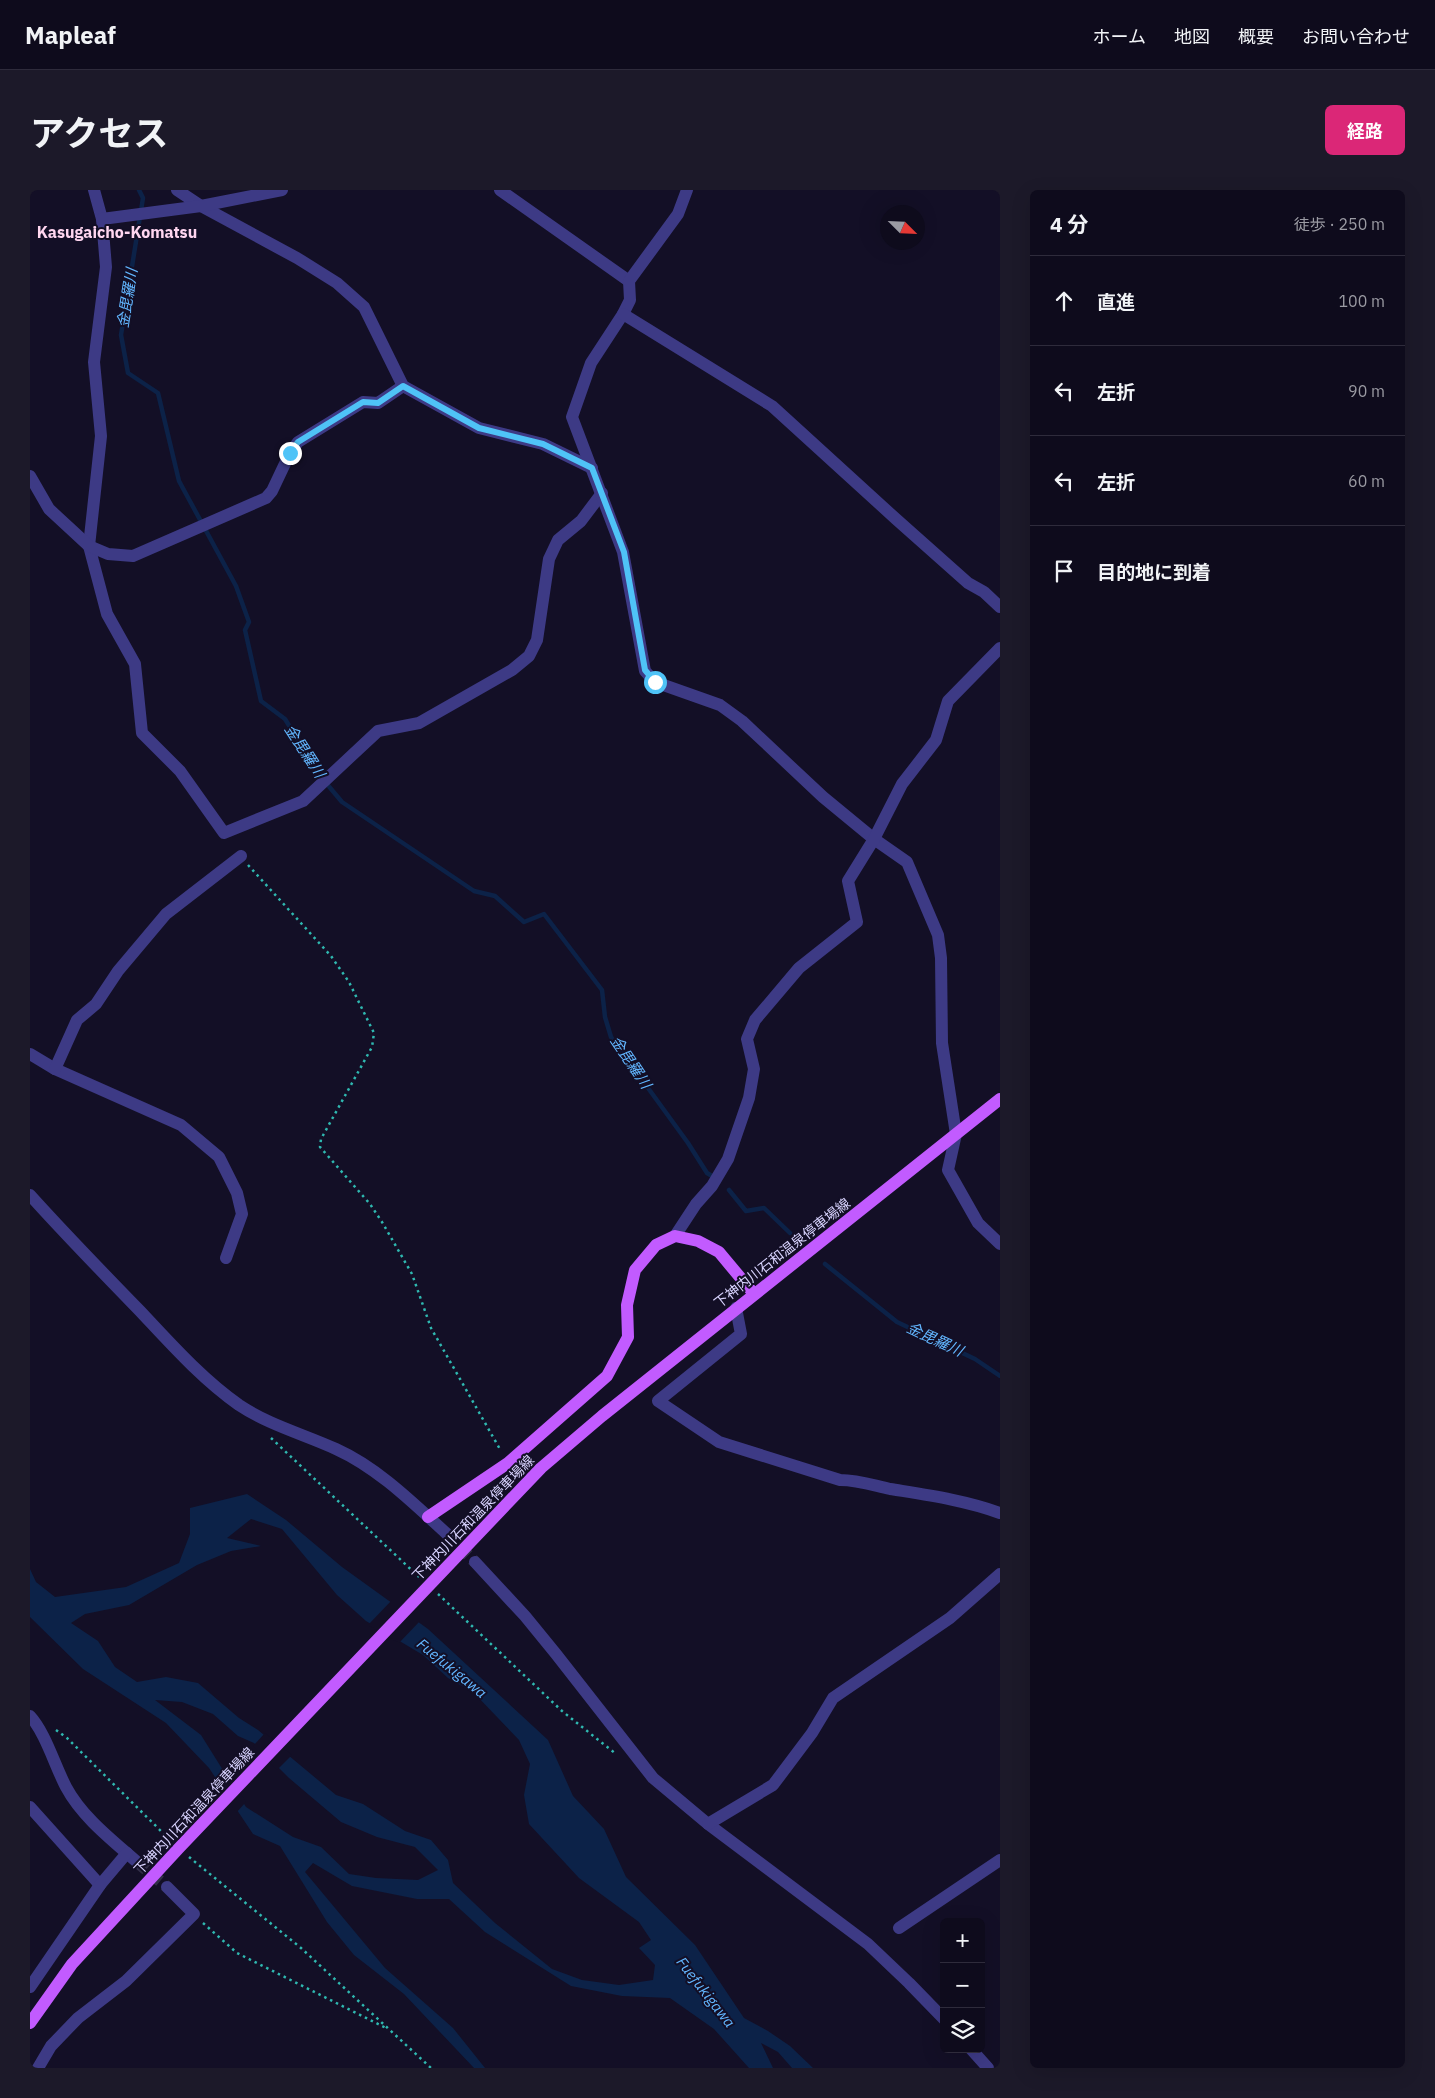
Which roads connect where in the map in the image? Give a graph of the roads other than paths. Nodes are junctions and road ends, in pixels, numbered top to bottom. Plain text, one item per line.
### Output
1 (94, 190) edge
2 (177, 190) edge
3 (282, 190) edge
4 (500, 190) edge
5 (687, 190) edge
6 (201, 206) junction
7 (102, 219) junction
8 (629, 280) junction
9 (624, 314) junction
10 (403, 386) junction
11 (592, 468) junction
12 (30, 476) edge
13 (602, 493) junction
14 (89, 546) junction
15 (1000, 607) edge
16 (1000, 648) edge
17 (874, 839) junction
18 (240, 856) road end
19 (30, 1054) edge
20 (55, 1069) junction
21 (1000, 1098) edge
22 (956, 1134) junction
23 (30, 1195) edge
24 (675, 1236) junction
25 (1000, 1244) edge
26 (226, 1258) dead end
27 (754, 1294) junction
28 (736, 1308) junction
29 (1000, 1513) edge
30 (428, 1517) junction
31 (446, 1534) tunnel mouth
32 (475, 1562) tunnel mouth
33 (1000, 1574) edge
34 (30, 1716) edge
35 (30, 1807) edge
36 (708, 1824) junction
37 (126, 1853) junction
38 (1000, 1860) edge
39 (137, 1862) tunnel mouth
40 (100, 1885) junction
41 (167, 1887) tunnel mouth
42 (899, 1928) dead end
43 (30, 1987) edge
44 (940, 2015) edge
45 (30, 2023) edge
46 (975, 2053) edge
47 (38, 2068) edge
48 (988, 2068) edge

1 - 7 street
2 - 6 street
3 - 6 street
4 - 8 street
5 - 8 street
6 - 7 street
6 - 10 street
7 - 14 street
8 - 9 street
9 - 11 street
9 - 15 street
10 - 11 street
10 - 14 street
11 - 13 street
12 - 14 street
13 - 14 street
13 - 17 street
16 - 17 street
17 - 22 street
17 - 24 street
18 - 20 street
19 - 20 street
20 - 26 street
21 - 22 main road, 下神内川石和温泉停車場線
22 - 25 street
22 - 27 main road, 下神内川石和温泉停車場線
23 - 30 street
24 - 27 main road
24 - 30 main road
27 - 28 main road, 下神内川石和温泉停車場線
28 - 29 street
28 - 45 main road, 下神内川石和温泉停車場線
30 - 31 street
32 - 36 street
33 - 36 street
34 - 37 street
35 - 40 street
36 - 44 street
37 - 39 street
37 - 40 street
38 - 42 street
40 - 43 street
41 - 47 street
46 - 48 street

